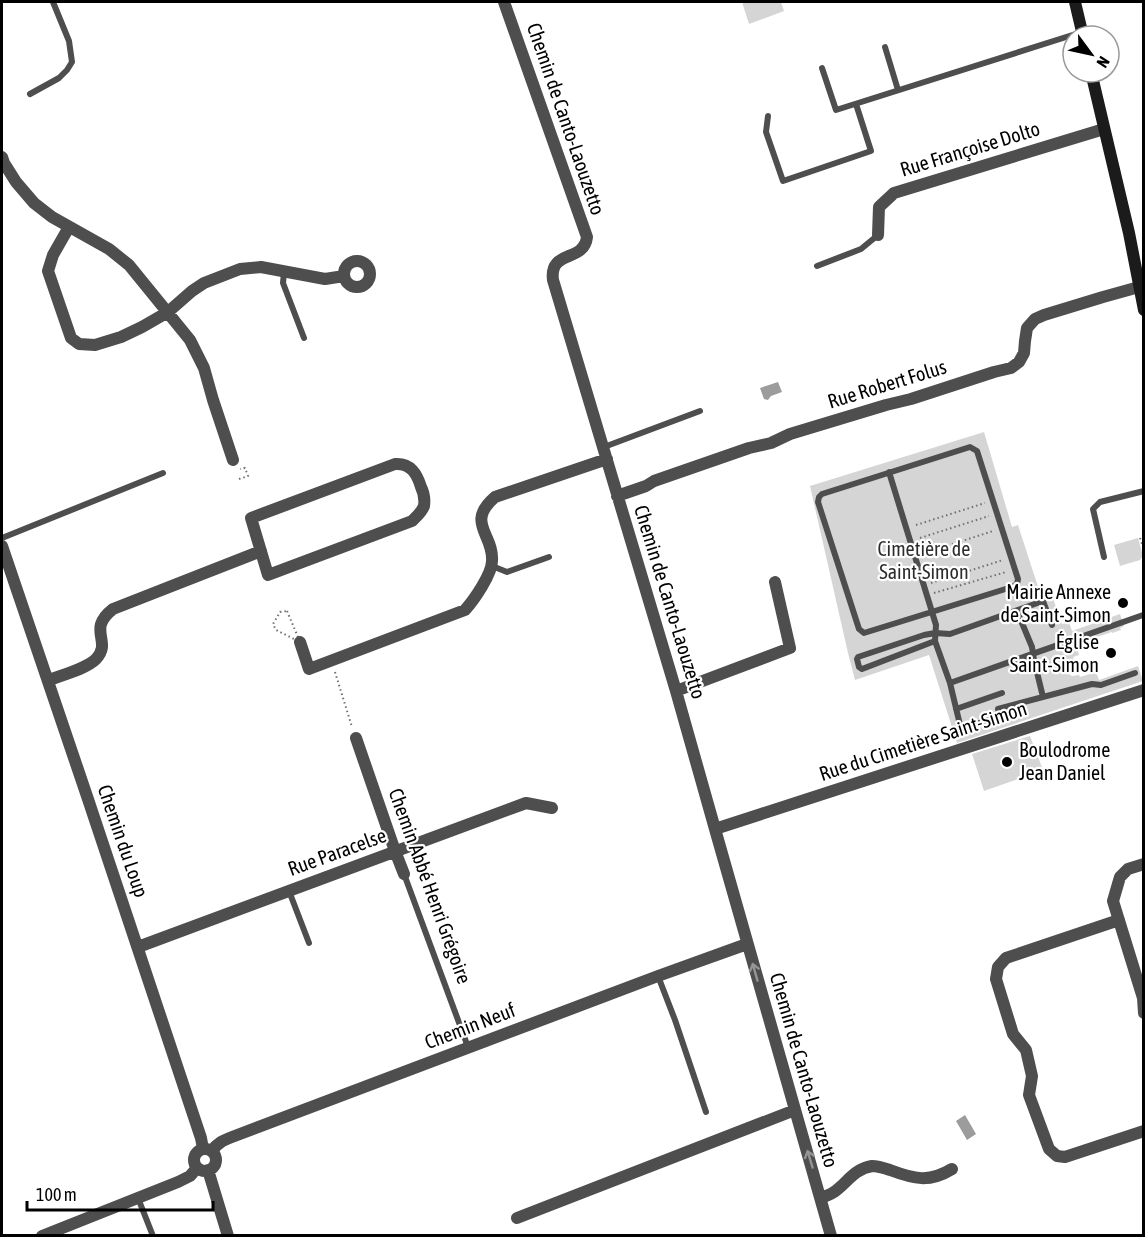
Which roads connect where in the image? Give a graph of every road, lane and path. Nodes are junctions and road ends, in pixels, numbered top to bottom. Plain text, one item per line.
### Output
1 (53, 2) edge
2 (504, 2) edge
3 (1075, 2) edge
4 (1080, 24) edge
5 (1061, 41) edge
6 (885, 47) dead end
7 (822, 68) dead end
8 (1094, 84) edge
9 (898, 90) junction
10 (30, 94) dead end
11 (856, 104) junction
12 (768, 116) dead end
13 (1104, 129) junction
14 (2, 157) edge
15 (69, 227) junction
16 (878, 235) joint
17 (817, 266) dead end
18 (284, 271) junction
19 (344, 276) dead end
20 (1139, 287) junction
21 (1143, 310) edge
22 (168, 312) junction
23 (304, 338) dead end
24 (699, 411) dead end
25 (606, 453) junction
26 (233, 460) joint
27 (889, 472) junction
28 (163, 473) dead end
29 (239, 479) dead end
30 (1143, 491) edge
31 (617, 496) junction
32 (993, 501) junction
33 (997, 513) junction
34 (906, 528) junction
35 (1002, 528) junction
36 (2, 538) edge
37 (1140, 538) dead end
38 (910, 542) junction
39 (2, 546) edge
40 (1143, 549) edge
41 (261, 551) junction
42 (914, 556) junction
43 (549, 557) dead end
44 (1104, 557) dead end
45 (1011, 558) junction
46 (492, 566) junction
47 (1015, 569) junction
48 (775, 582) dead end
49 (923, 585) junction
50 (927, 596) junction
51 (1017, 611) junction
52 (932, 613) junction
53 (1143, 615) edge
54 (1052, 626) dead end
55 (935, 633) junction
56 (934, 641) junction
57 (300, 642) junction
58 (1033, 654) junction
59 (331, 660) junction
60 (1135, 673) dead end
61 (48, 680) junction
62 (950, 683) junction
63 (1143, 690) edge
64 (676, 692) junction
65 (1002, 693) dead end
66 (993, 696) junction
67 (1043, 697) junction
68 (998, 709) junction
69 (956, 710) junction
70 (348, 715) dead end
71 (356, 738) dead end
72 (552, 808) dead end
73 (714, 829) junction
74 (395, 851) junction
75 (1143, 864) edge
76 (404, 874) joint
77 (289, 891) junction
78 (1119, 920) junction
79 (309, 944) dead end
80 (747, 944) junction
81 (138, 947) junction
82 (658, 976) junction
83 (1143, 1013) edge
84 (468, 1047) junction
85 (795, 1110) junction
86 (706, 1112) dead end
87 (1143, 1131) edge
88 (208, 1150) junction
89 (203, 1169) junction
90 (952, 1169) dead end
91 (138, 1198) junction
92 (821, 1198) junction
93 (517, 1218) dead end
94 (42, 1236) edge
95 (153, 1236) edge
96 (228, 1236) edge
97 (831, 1236) edge

1 - 10 lane
2 - 25 street, Chemin de Canto-Laouzetto
3 - 4 street
5 - 9 lane
6 - 9 lane
7 - 11 lane
8 - 13 street
9 - 11 lane
11 - 12 lane
13 - 16 street, Rue Françoise Dolto
13 - 20 street
14 - 15 street
15 - 22 street
15 - 22 street
16 - 17 lane
18 - 19 street
18 - 22 street
18 - 23 lane
20 - 21 street
20 - 31 street, Rue Robert Folus
22 - 26 street
24 - 25 lane
25 - 31 street, Chemin de Canto-Laouzetto
25 - 46 street
26 - 29 path
27 - 32 lane
27 - 34 lane
27 - 52 lane
28 - 36 lane
30 - 44 lane
31 - 64 street, Chemin de Canto-Laouzetto
32 - 33 lane
32 - 34 path
33 - 35 lane
33 - 38 path
34 - 38 lane
35 - 42 path
35 - 45 lane
37 - 40 path
38 - 42 lane
39 - 61 street, Chemin du Loup
41 - 41 street
41 - 61 street
42 - 49 lane
43 - 46 lane
45 - 47 lane
45 - 49 path
46 - 59 street
47 - 50 path
47 - 52 lane
48 - 64 street
49 - 50 lane
50 - 52 lane
51 - 54 lane
51 - 55 lane
51 - 58 lane
52 - 55 lane
53 - 58 lane
55 - 56 lane
55 - 56 lane
56 - 62 lane
57 - 57 path
57 - 59 street
58 - 62 lane
58 - 67 lane
59 - 70 path
60 - 67 lane
61 - 81 street, Chemin du Loup
62 - 69 lane
63 - 73 street, Rue du Cimetière Saint-Simon
64 - 73 street, Chemin de Canto-Laouzetto
65 - 66 lane
66 - 68 lane
66 - 69 lane
67 - 68 lane
68 - 69 lane
71 - 74 street, Chemin Abbé Henri Grégoire
72 - 74 street, Rue Paracelse
73 - 80 street, Chemin de Canto-Laouzetto
74 - 76 street, Chemin Abbé Henri Grégoire
74 - 77 street, Rue Paracelse
75 - 78 street
76 - 84 lane, Chemin Abbé Henri Grégoire
77 - 79 lane
77 - 81 street, Rue Paracelse
78 - 83 street
78 - 87 street
80 - 82 street, Chemin Neuf
85 -> 80 street, Chemin de Canto-Laouzetto
81 - 88 street, Chemin du Loup
82 - 84 street, Chemin Neuf
82 - 86 lane
84 - 88 street, Chemin Neuf
92 -> 85 street, Chemin de Canto-Laouzetto
85 - 93 street
88 - 89 street
88 - 89 street
89 - 91 street
89 - 96 street
90 - 92 street
91 - 94 street
91 - 95 lane
92 - 97 street, Chemin de Canto-Laouzetto

